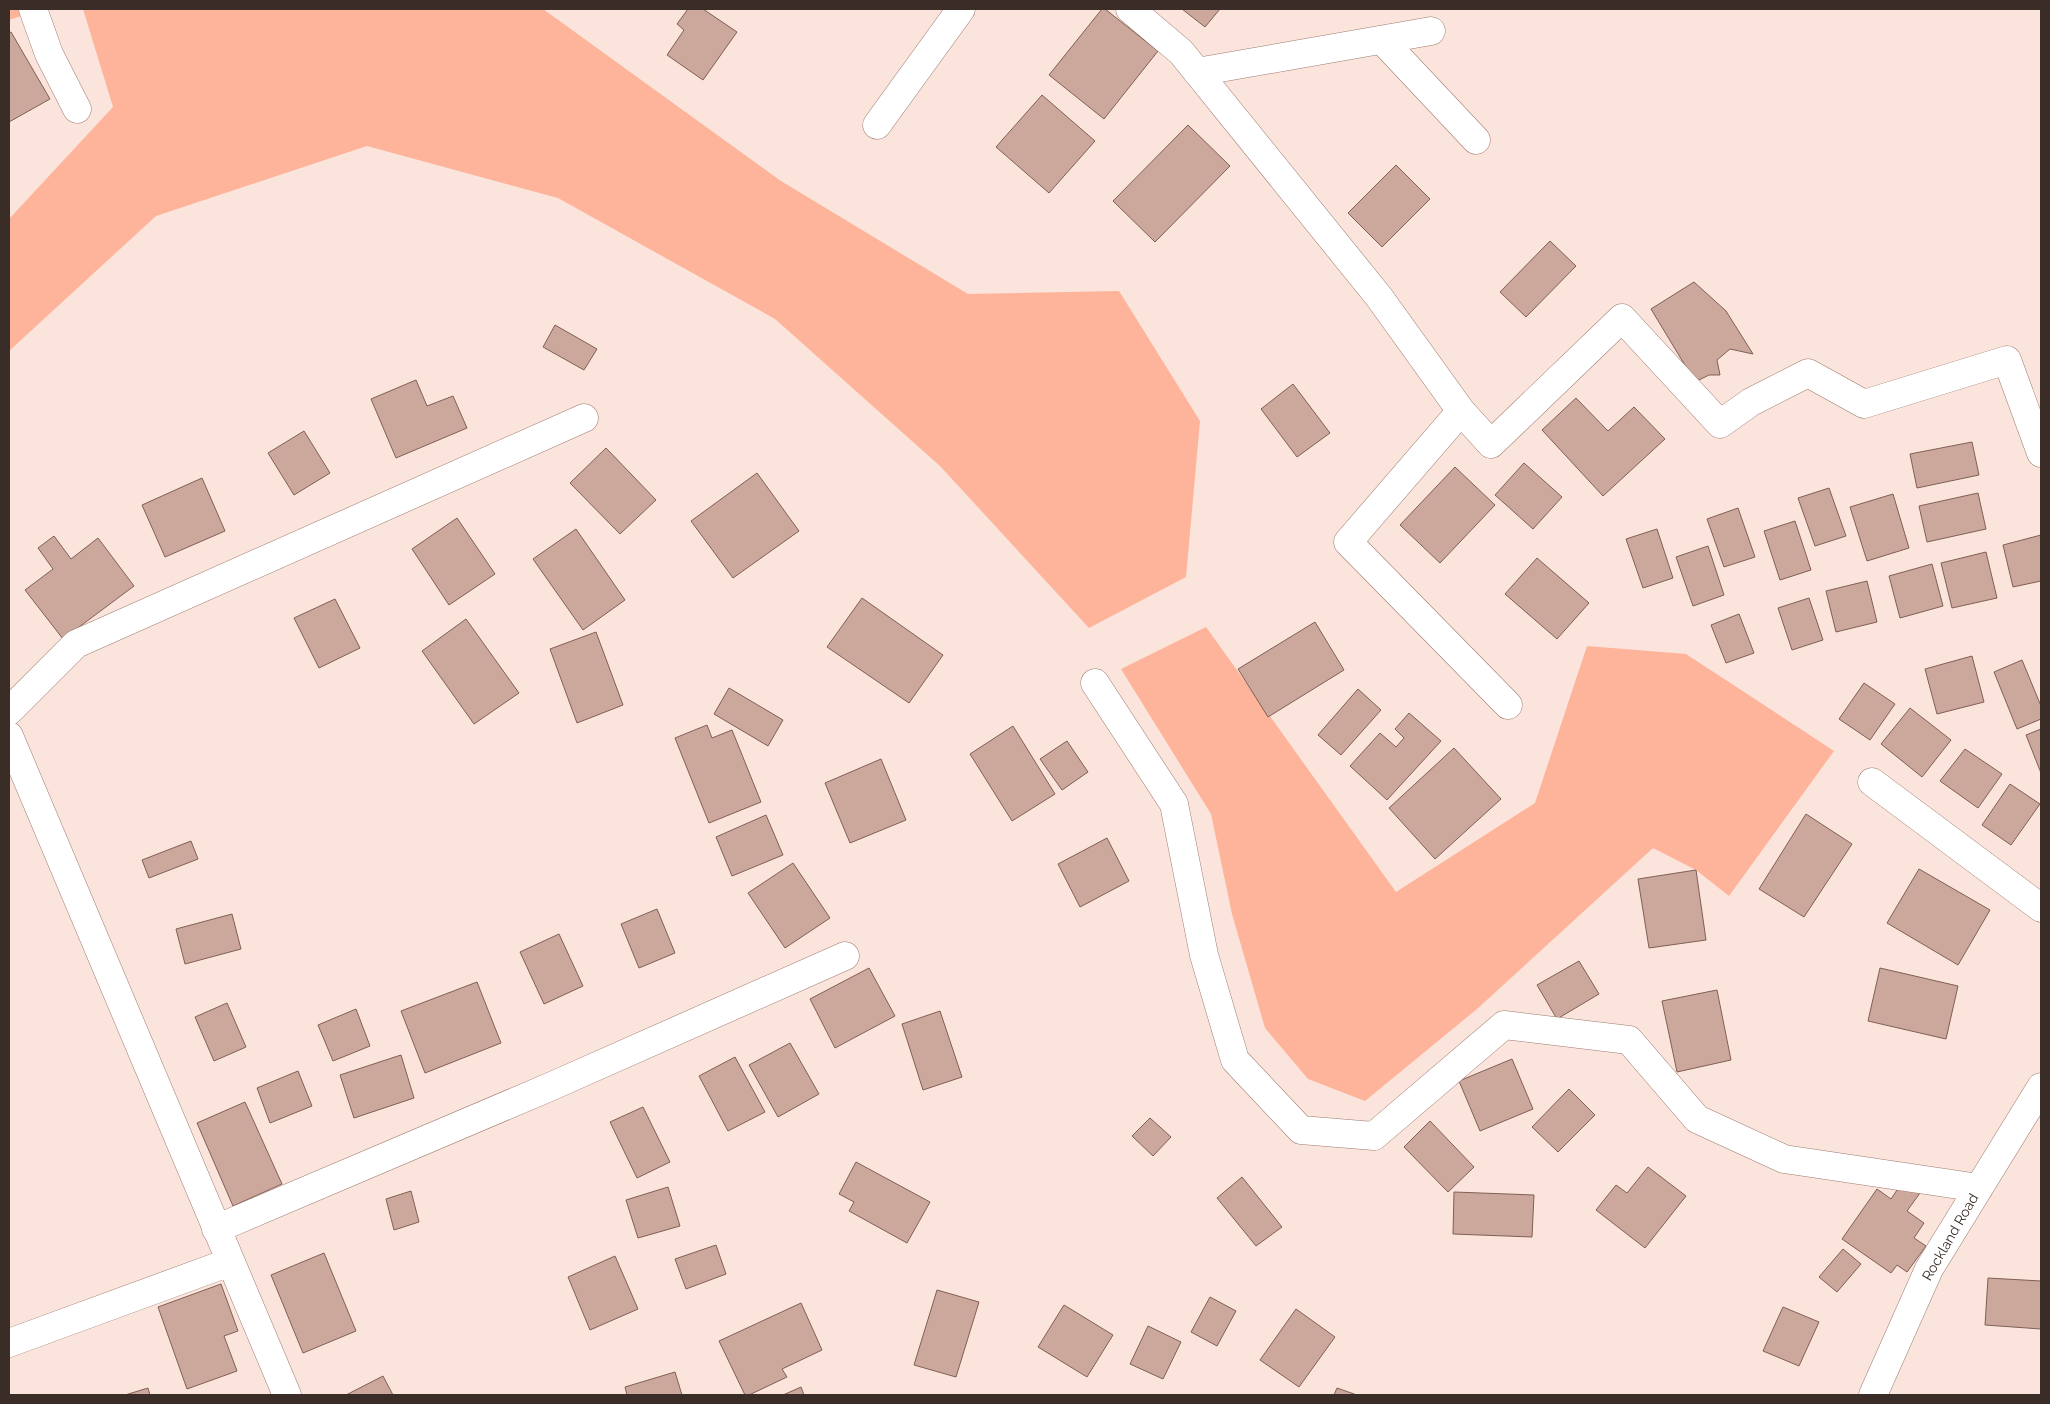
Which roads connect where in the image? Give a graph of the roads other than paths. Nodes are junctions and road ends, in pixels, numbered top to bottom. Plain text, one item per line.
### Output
1 (33, 9) edge
2 (961, 9) edge
3 (1130, 9) edge
4 (1431, 31) dead end
5 (1382, 40) junction
6 (1197, 72) junction
7 (77, 109) dead end
8 (877, 125) dead end
9 (1476, 140) dead end
10 (1461, 410) junction
11 (584, 418) dead end
12 (2041, 453) edge
13 (1095, 683) dead end
14 (1508, 705) dead end
15 (9, 711) edge
16 (9, 736) edge
17 (1872, 782) dead end
18 (2041, 908) edge
19 (845, 956) dead end
20 (2041, 1087) edge
21 (1978, 1188) junction
22 (216, 1230) junction
23 (230, 1262) junction
24 (9, 1343) edge
25 (287, 1395) edge
26 (1873, 1395) edge

1 - 7 street
2 - 8 street
3 - 6 street
4 - 5 street
5 - 6 street
5 - 9 street
6 - 10 street
10 - 12 street
10 - 14 street
11 - 15 street
13 - 21 street
16 - 22 street
17 - 18 street
19 - 22 street
20 - 21 street, Rockland Road
21 - 26 street, Rockland Road
22 - 23 street
23 - 24 street
23 - 25 street

